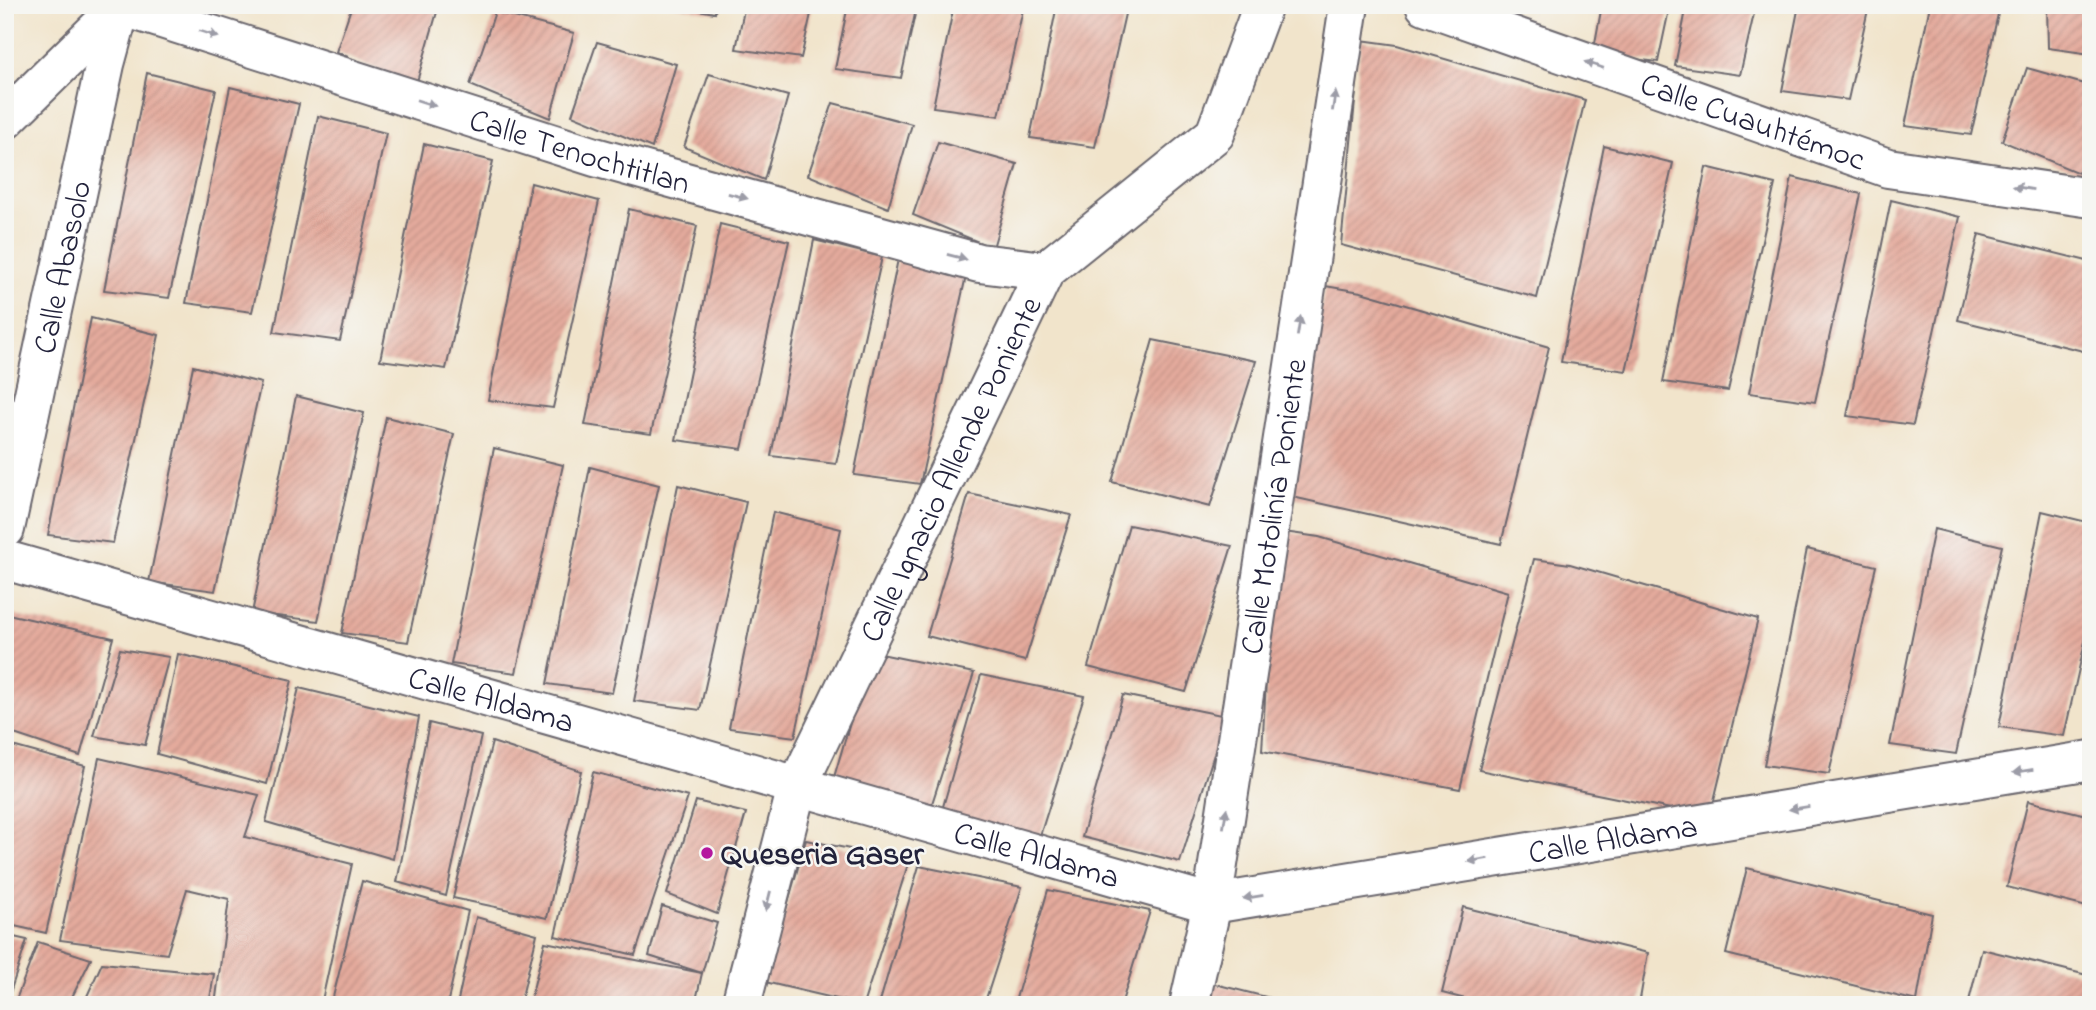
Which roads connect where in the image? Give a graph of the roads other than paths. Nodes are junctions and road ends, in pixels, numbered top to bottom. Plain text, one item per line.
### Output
1 (1263, 5) edge
2 (1349, 5) edge
3 (1425, 5) edge
4 (121, 6) edge
5 (5, 120) edge
6 (2091, 198) edge
7 (1045, 271) junction
8 (5, 529) edge
9 (5, 559) edge
10 (2091, 760) edge
11 (797, 787) junction
12 (1212, 904) junction
13 (741, 1005) edge
14 (1189, 1005) edge

1 - 7 street, Calle Ignacio Allende Poniente
12 -> 2 street, Calle Motolinía Poniente
6 -> 3 street, Calle Cuauhtémoc
4 - 5 street
4 -> 7 street, Calle Tenochtitlan
4 - 8 street, Calle Abasolo
7 - 11 street, Calle Ignacio Allende Poniente
9 - 11 street, Calle Aldama
10 -> 12 street, Calle Aldama
11 - 12 street, Calle Aldama
11 -> 13 street, Calle Ignacio Allende Poniente
12 - 14 street, Calle Motolinía Poniente

